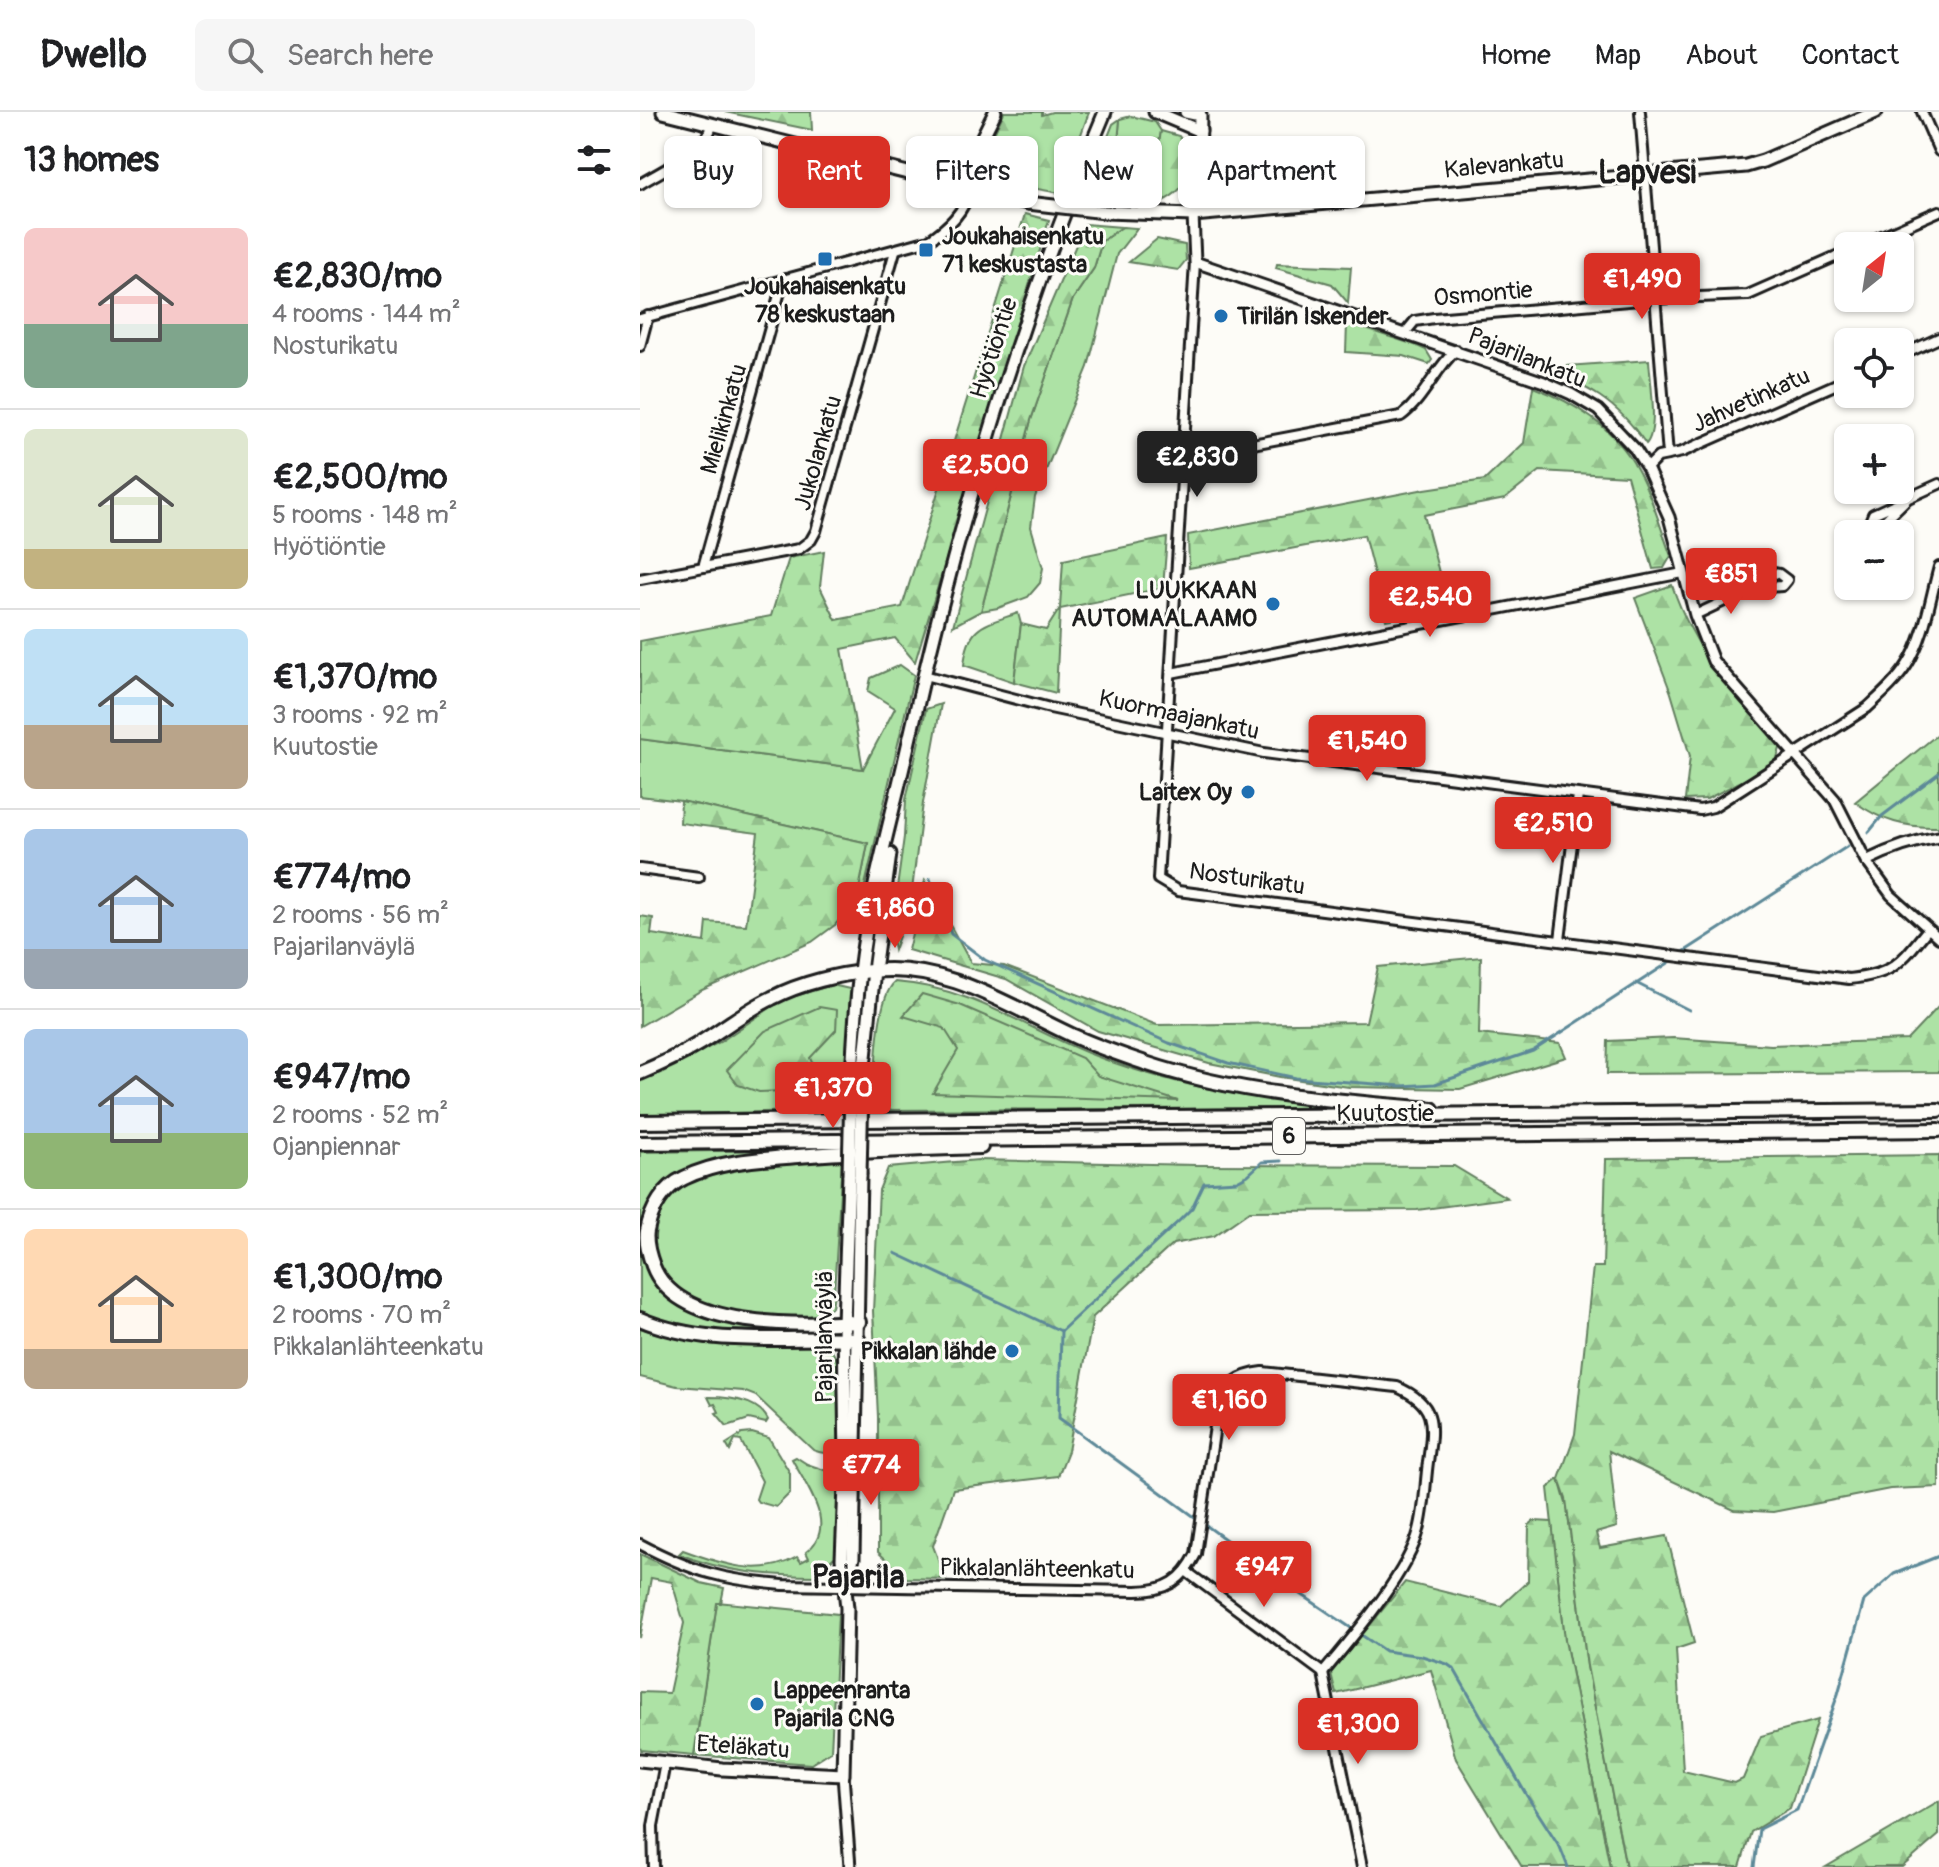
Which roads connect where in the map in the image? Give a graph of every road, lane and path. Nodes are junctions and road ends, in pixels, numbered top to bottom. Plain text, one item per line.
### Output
1 (663, 112) edge
2 (995, 112) edge
3 (1105, 112) edge
4 (1155, 112) edge
5 (1186, 112) edge
6 (1640, 112) edge
7 (1876, 112) edge
8 (1922, 112) edge
9 (1200, 114) edge
10 (713, 124) junction
11 (1200, 131) junction
12 (983, 136) edge
13 (1939, 151) edge
14 (906, 172) edge
15 (1645, 175) junction
16 (640, 184) edge
17 (1038, 204) edge
18 (962, 208) edge
19 (1939, 211) edge
20 (1193, 215) junction
21 (1891, 232) edge
22 (895, 251) junction
23 (1834, 257) edge
24 (1195, 262) junction
25 (783, 281) junction
26 (1656, 299) junction
27 (644, 318) edge
28 (1405, 333) junction
29 (1939, 338) edge
30 (640, 346) edge
31 (1456, 350) junction
32 (1914, 350) edge
33 (1834, 385) edge
34 (1668, 455) junction
35 (1183, 457) junction
36 (1647, 468) junction
37 (1939, 484) edge
38 (1914, 495) edge
39 (703, 567) junction
40 (1939, 567) edge
41 (1683, 573) junction
42 (640, 579) edge
43 (1752, 588) dead end
44 (1695, 615) junction
45 (1171, 673) junction
46 (924, 675) junction
47 (1165, 733) junction
48 (1796, 754) junction
49 (898, 790) junction
50 (1578, 795) junction
51 (1939, 837) edge
52 (1866, 861) junction
53 (640, 869) edge
54 (699, 877) dead end
55 (1928, 929) junction
56 (1939, 938) edge
57 (1560, 940) junction
58 (874, 970) junction
59 (860, 972) junction
60 (640, 1073) edge
61 (857, 1087) junction
62 (1939, 1110) edge
63 (1647, 1113) junction
64 (640, 1122) edge
65 (1939, 1130) edge
66 (1253, 1136) junction
67 (640, 1143) edge
68 (855, 1175) junction
69 (640, 1319) edge
70 (859, 1322) junction
71 (844, 1323) junction
72 (844, 1338) junction
73 (858, 1339) junction
74 (640, 1544) edge
75 (1187, 1572) junction
76 (847, 1586) junction
77 (1323, 1673) junction
78 (640, 1760) edge
79 (665, 1763) junction
80 (843, 1775) junction
81 (654, 1867) edge
82 (850, 1867) edge
83 (1362, 1867) edge

1 - 10 main road, Kalevankatu
2 - 12 main road
3 - 46 main road, Hyötiöntie
4 - 11 main road
5 - 9 main road
6 - 15 street
7 - 15 main road, Kalevankatu
8 - 13 street
9 - 11 main road
10 - 14 main road, Kalevankatu
10 - 16 street
11 - 20 main road
15 - 20 main road, Kalevankatu
15 - 26 street
17 - 20 main road, Kalevankatu, bridge
18 - 22 street
19 - 21 street
20 - 24 street, Nosturikatu
22 - 25 street
22 - 39 street, Jukolankatu
23 - 26 street, Osmontie
24 - 28 street, Pajarilankatu
24 - 35 street, Nosturikatu
25 - 27 street
25 - 39 street, Mielikinkatu
26 - 28 street, Osmontie
26 - 34 street
27 - 30 street
28 - 31 street, Pajarilankatu
29 - 32 street
31 - 35 street
31 - 36 street, Pajarilankatu
33 - 34 street, Jahvetinkatu
34 - 36 street, Jahvetinkatu
35 - 45 street, Nosturikatu
36 - 41 street, Pajarilankatu
37 - 38 street
39 - 42 street, Jukolankatu
40 - 48 street, Kuormaajankatu
41 - 44 street, Pajarilankatu
41 - 45 street
43 - 44 street
44 - 48 street, Pajarilankatu
45 - 47 street, Nosturikatu
46 - 47 street, Kuormaajankatu
46 - 49 main road, Hyötiöntie
47 - 50 street, Kuormaajankatu
47 - 57 street, Nosturikatu
48 - 50 street, Kuormaajankatu
48 - 52 street, Pajarilankatu
49 - 58 main road, Hyötiöntie
49 - 59 main road, Hyötiöntie
50 - 57 street
51 - 52 street
52 - 55 street, Pajarilankatu
53 - 54 street
55 - 56 street, Pajarilankatu
55 - 57 street, Nosturikatu
58 - 59 highway
58 - 61 main road, Hyötiöntie
58 - 63 highway
59 - 60 highway
59 - 61 main road, Hyötiöntie
61 - 68 main road, Pajarilanväylä, bridge
62 - 63 highway, Kuutostie / 6
63 - 64 highway, Kuutostie / 6
65 - 66 highway, Kuutostie / 6
66 - 67 highway, Kuutostie / 6
66 - 71 highway
68 - 70 main road, Pajarilanväylä
68 - 71 main road, Pajarilanväylä
69 - 72 highway
70 - 71 highway
70 - 73 main road, Pajarilanväylä
71 - 72 main road, Pajarilanväylä
72 - 73 highway
72 - 76 main road, Pajarilanväylä
73 - 76 main road, Pajarilanväylä
74 - 76 street, Pikkalanlähteenkatu
75 - 76 street, Pikkalanlähteenkatu
75 - 77 street
75 - 77 street
76 - 80 main road, Pajarilanväylä
77 - 83 street
78 - 79 main road, Eteläkatu
79 - 80 main road, Eteläkatu
79 - 81 street
80 - 82 street, Pajarilanväylä

